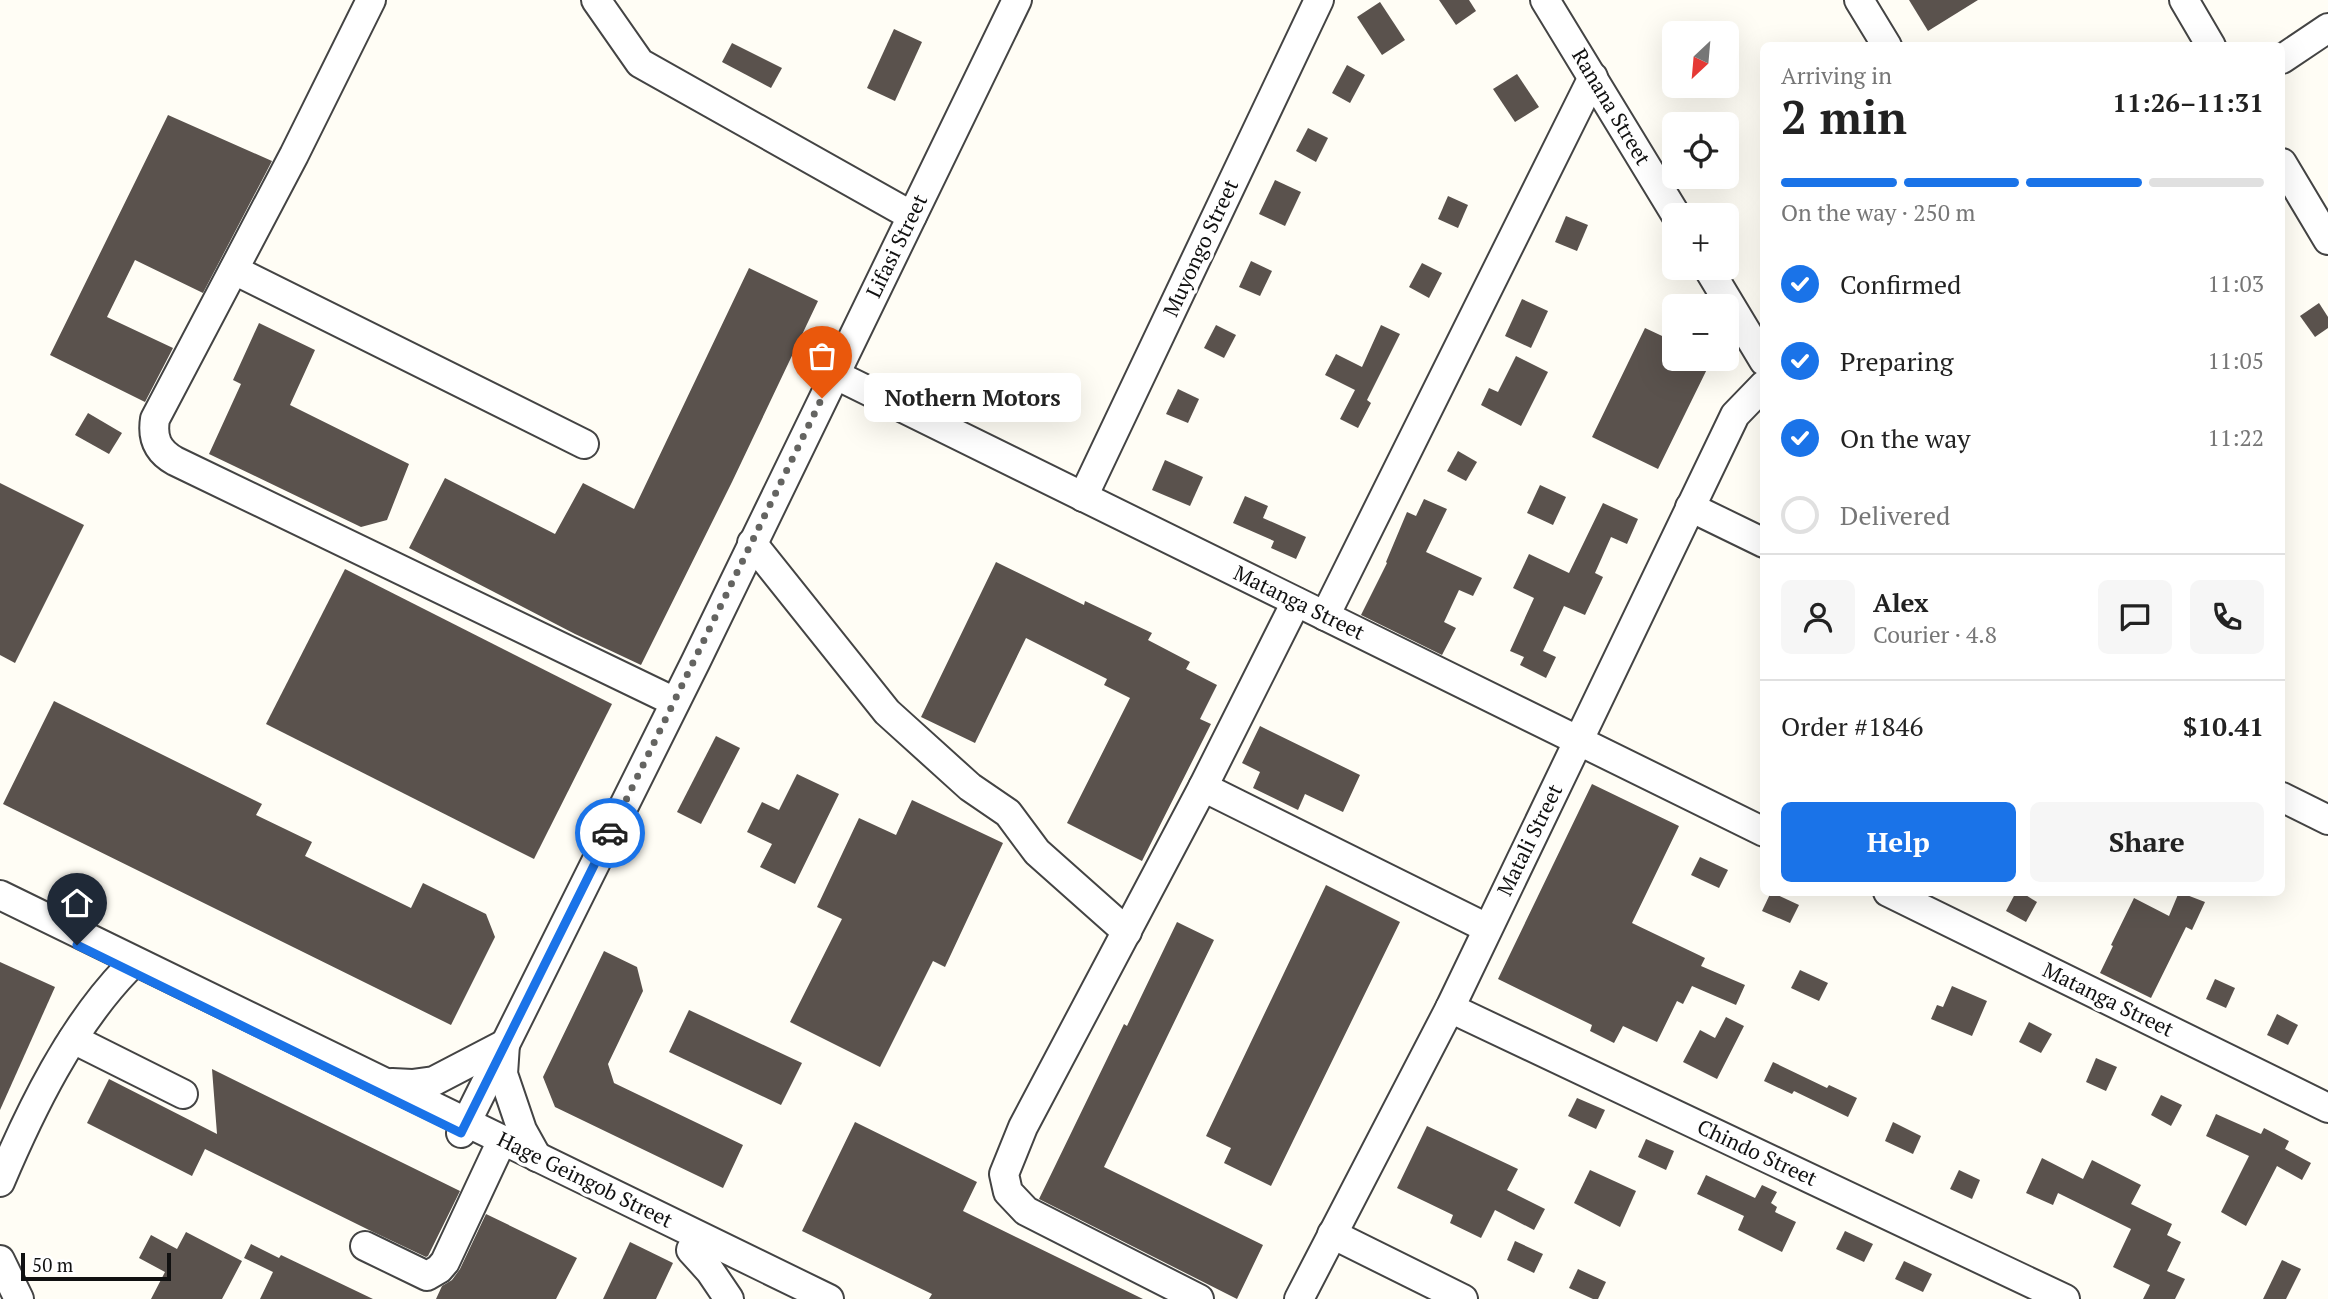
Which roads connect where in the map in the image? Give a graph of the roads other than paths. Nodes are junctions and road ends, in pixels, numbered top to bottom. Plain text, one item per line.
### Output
1 (371, 0) edge
2 (596, 0) edge
3 (1017, 0) edge
4 (1320, 0) edge
5 (1545, 0) edge
6 (1859, 0) edge
7 (2184, 0) edge
8 (2328, 28) edge
9 (1885, 42) edge
10 (2209, 42) edge
11 (2285, 57) edge
12 (1593, 77) junction
13 (2285, 168) edge
14 (1669, 203) edge
15 (912, 216) junction
16 (2328, 240) edge
17 (233, 270) junction
18 (1715, 280) edge
19 (1760, 353) edge
20 (834, 374) junction
21 (1760, 389) edge
22 (584, 444) dead end
23 (1083, 497) junction
24 (1690, 507) junction
25 (1760, 541) edge
26 (752, 543) junction
27 (1296, 601) junction
28 (1325, 616) junction
29 (676, 702) junction
30 (1578, 741) junction
31 (1203, 787) junction
32 (2285, 798) edge
33 (2328, 820) edge
34 (1760, 830) edge
35 (0, 895) edge
36 (1896, 896) edge
37 (0, 906) edge
38 (1487, 928) junction
39 (1127, 932) junction
40 (127, 969) junction
41 (1450, 1008) junction
42 (73, 1039) junction
43 (505, 1044) junction
44 (386, 1082) junction
45 (183, 1094) dead end
46 (2328, 1108) edge
47 (464, 1127) junction
48 (496, 1151) junction
49 (537, 1157) junction
50 (0, 1182) edge
51 (1332, 1234) junction
52 (365, 1247) dead end
53 (691, 1250) junction
54 (0, 1261) edge
55 (789, 1295) edge
56 (19, 1299) edge
57 (729, 1299) edge
58 (829, 1299) edge
59 (1199, 1299) edge
60 (1299, 1299) edge
61 (1463, 1299) edge
62 (2065, 1299) edge

1 - 17 street
2 - 15 street
3 - 15 street, Lifasi Street
4 - 23 street, Muyongo Street
5 - 12 street, Ranana Street
6 - 9 street
7 - 10 street
8 - 11 street
12 - 14 street, Ranana Street
12 - 28 street
13 - 16 street
15 - 20 street, Lifasi Street
17 - 22 street
17 - 29 street
18 - 19 street
20 - 23 street, Matanga Street
20 - 26 street, Lifasi Street
21 - 24 street, Matali Street
23 - 27 street, Matanga Street
24 - 25 street
24 - 30 street, Matali Street
26 - 29 street, Lifasi Street
26 - 39 street
27 - 28 street, Matanga Street
27 - 31 street
28 - 30 street, Matanga Street
29 - 43 street, Lifasi Street
30 - 34 street, Matanga Street
30 - 38 street, Matali Street
31 - 38 street
31 - 39 street
32 - 33 street
35 - 44 street, Hage Geingob Street
36 - 46 street, Matanga Street
37 - 40 street, Hage Geingob Street
38 - 41 street, Matali Street
39 - 59 street
40 - 42 street
40 - 47 street, Hage Geingob Street
41 - 51 street, Matali Street
41 - 62 street, Chindo Street
42 - 45 street
42 - 50 street
43 - 44 street
43 - 47 street, Lifasi Street
43 - 49 street
44 - 47 street, Hage Geingob Street
47 - 48 street, Hage Geingob Street
47 - 49 street, Hage Geingob Street
48 - 52 street
48 - 53 street, Hage Geingob Street
49 - 55 street, Hage Geingob Street
51 - 60 street, Matali Street
51 - 61 street
53 - 55 street, Hage Geingob Street
53 - 57 street
54 - 56 street
55 - 58 street, Hage Geingob Street

